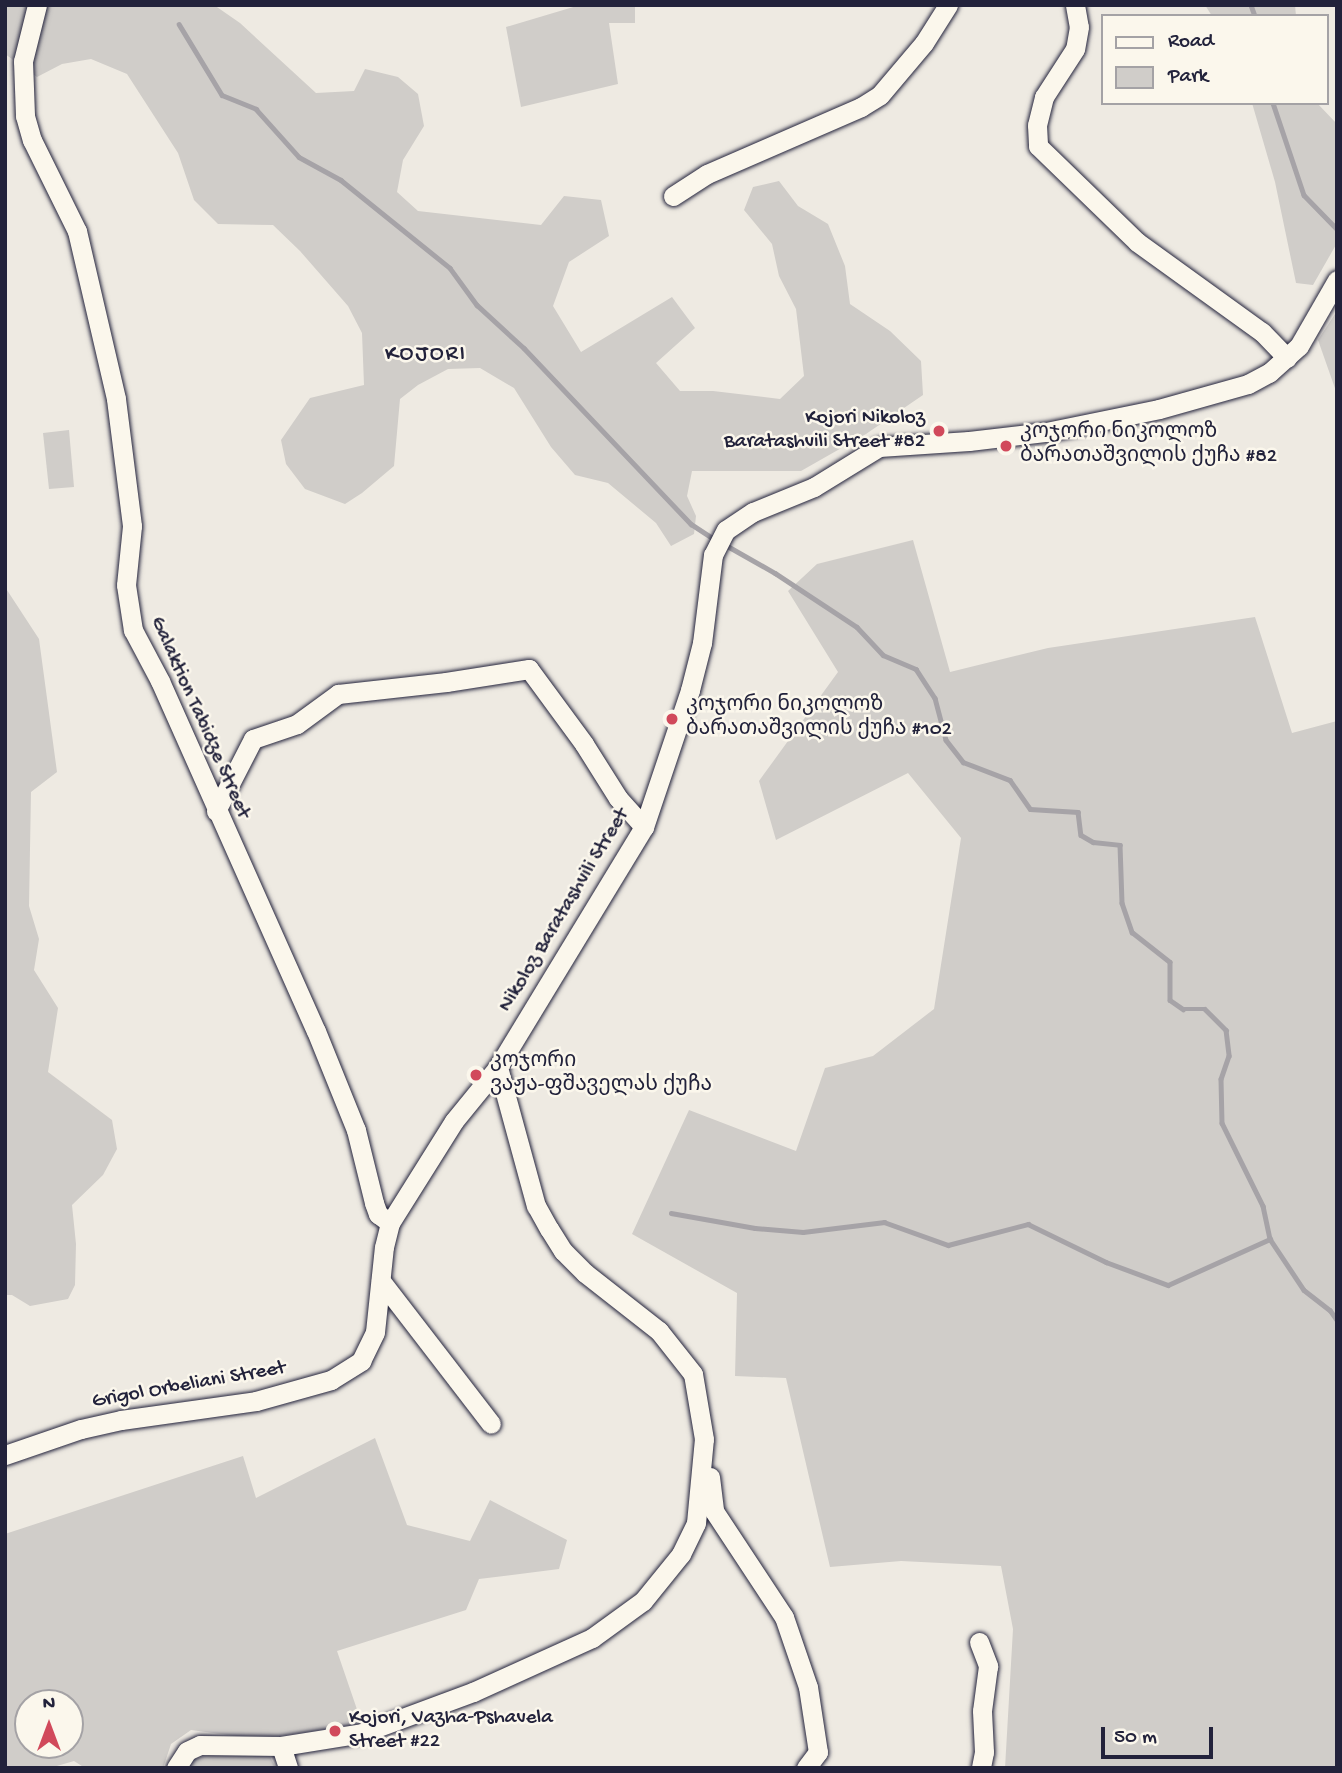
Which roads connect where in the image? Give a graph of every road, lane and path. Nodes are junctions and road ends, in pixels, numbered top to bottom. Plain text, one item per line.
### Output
1 (37, 5) edge
2 (948, 5) edge
3 (1075, 5) edge
4 (673, 196) dead end
5 (1337, 279) edge
6 (1287, 358) junction
7 (216, 811) junction
8 (644, 827) junction
9 (498, 1067) junction
10 (390, 1223) junction
11 (382, 1281) junction
12 (491, 1424) dead end
13 (704, 1439) junction
14 (5, 1455) edge
15 (979, 1642) dead end
16 (281, 1746) junction
17 (176, 1768) edge
18 (288, 1768) edge
19 (806, 1768) edge
20 (981, 1768) edge

1 - 7 street, Galaktion Tabidze Street
2 - 4 street
3 - 6 street
5 - 6 street, Nikoloz Baratashvili Street
6 - 8 street, Nikoloz Baratashvili Street
7 - 8 street
7 - 10 street, Galaktion Tabidze Street
8 - 9 street, Nikoloz Baratashvili Street
9 - 10 street, Nikoloz Baratashvili Street
9 - 13 street
10 - 11 street, Grigol Orbeliani Street
11 - 12 street
11 - 14 street, Grigol Orbeliani Street
13 - 16 street
13 - 19 street
15 - 20 street
16 - 17 street
16 - 18 street

